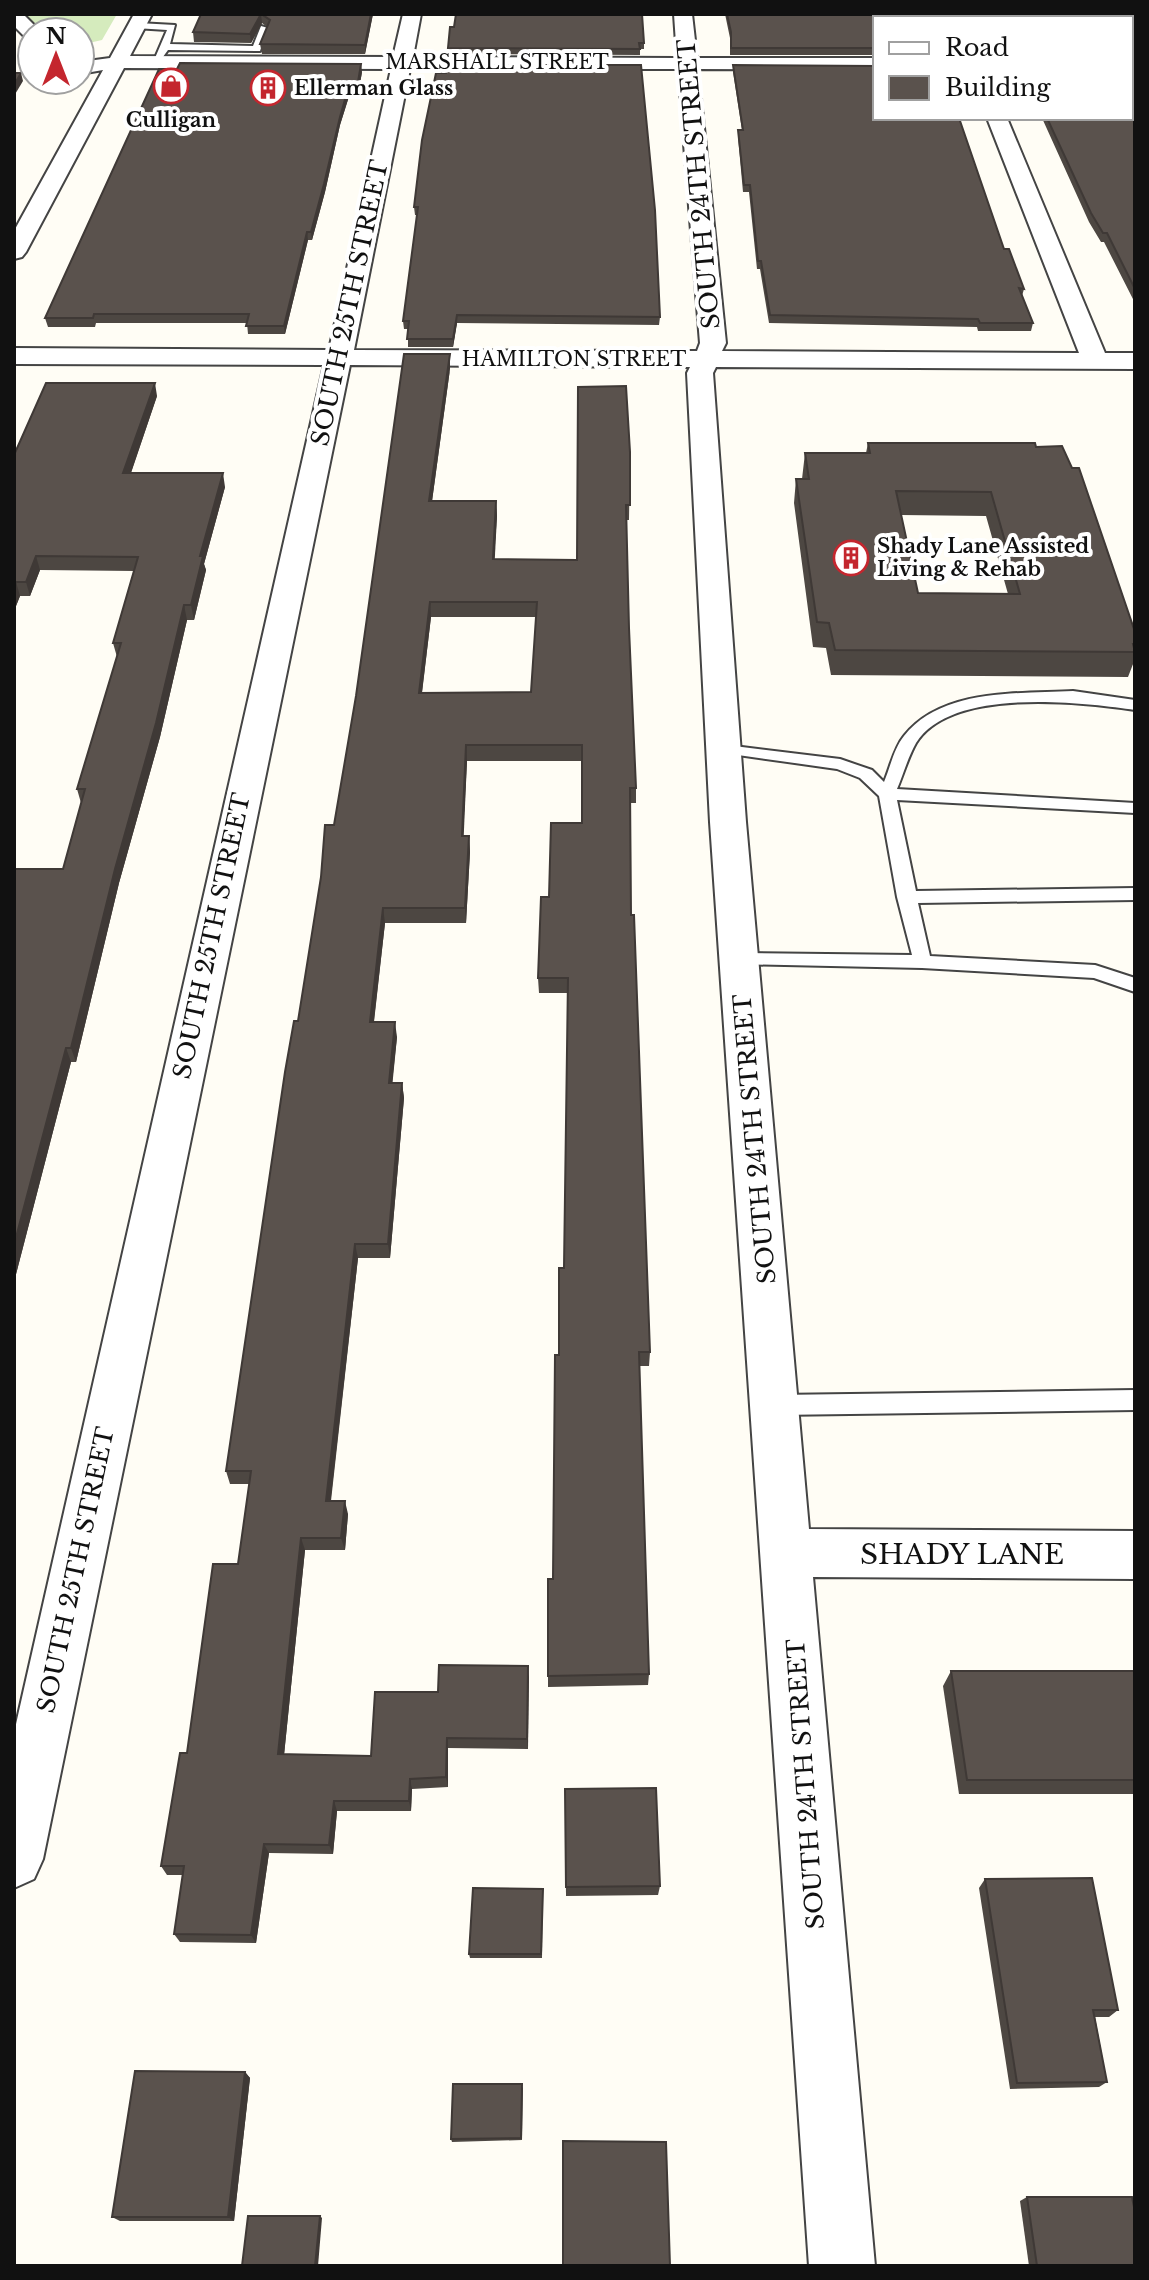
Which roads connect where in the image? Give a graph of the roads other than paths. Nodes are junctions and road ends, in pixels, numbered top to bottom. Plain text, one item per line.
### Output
1 (412, 14) edge
2 (683, 14) edge
3 (140, 20) edge
4 (264, 28) edge
5 (162, 55) junction
6 (255, 55) junction
7 (96, 56) edge
8 (119, 62) junction
9 (402, 62) junction
10 (687, 63) junction
11 (873, 64) edge
12 (96, 66) edge
13 (998, 120) edge
14 (14, 252) edge
15 (14, 356) edge
16 (339, 358) junction
17 (707, 360) junction
18 (1095, 360) junction
19 (1135, 361) edge
20 (1135, 705) edge
21 (724, 748) junction
22 (887, 794) junction
23 (1135, 808) edge
24 (1135, 894) edge
25 (906, 897) junction
26 (740, 959) junction
27 (922, 962) junction
28 (1135, 985) edge
29 (1135, 1400) edge
30 (776, 1405) junction
31 (788, 1553) junction
32 (1135, 1555) edge
33 (14, 1859) edge
34 (842, 2266) edge

1 - 9 street, SOUTH 25TH STREET
2 - 10 street, SOUTH 24TH STREET
3 - 5 lane
3 - 8 street
4 - 6 lane
5 - 6 street, MARSHALL STREET
5 - 8 street, MARSHALL STREET
6 - 9 street, MARSHALL STREET
7 - 8 street, MARSHALL STREET
8 - 12 street, MARSHALL STREET
8 - 14 street
9 - 10 street, MARSHALL STREET
9 - 16 street, SOUTH 25TH STREET
10 - 11 street, MARSHALL STREET
10 - 17 street, SOUTH 24TH STREET
13 - 18 street
15 - 16 street, HAMILTON STREET
16 - 17 street, HAMILTON STREET
16 - 33 street, SOUTH 25TH STREET
17 - 18 street, HAMILTON STREET
17 - 21 street, SOUTH 24TH STREET
18 - 19 street, HAMILTON STREET
20 - 22 lane
21 - 22 lane
21 - 26 street, SOUTH 24TH STREET
22 - 23 lane
22 - 25 lane
24 - 25 lane
25 - 27 lane
26 - 27 lane
26 - 30 street, SOUTH 24TH STREET
27 - 28 lane
29 - 30 lane
30 - 31 street, SOUTH 24TH STREET
31 - 32 street, SHADY LANE
31 - 34 street, SOUTH 24TH STREET

